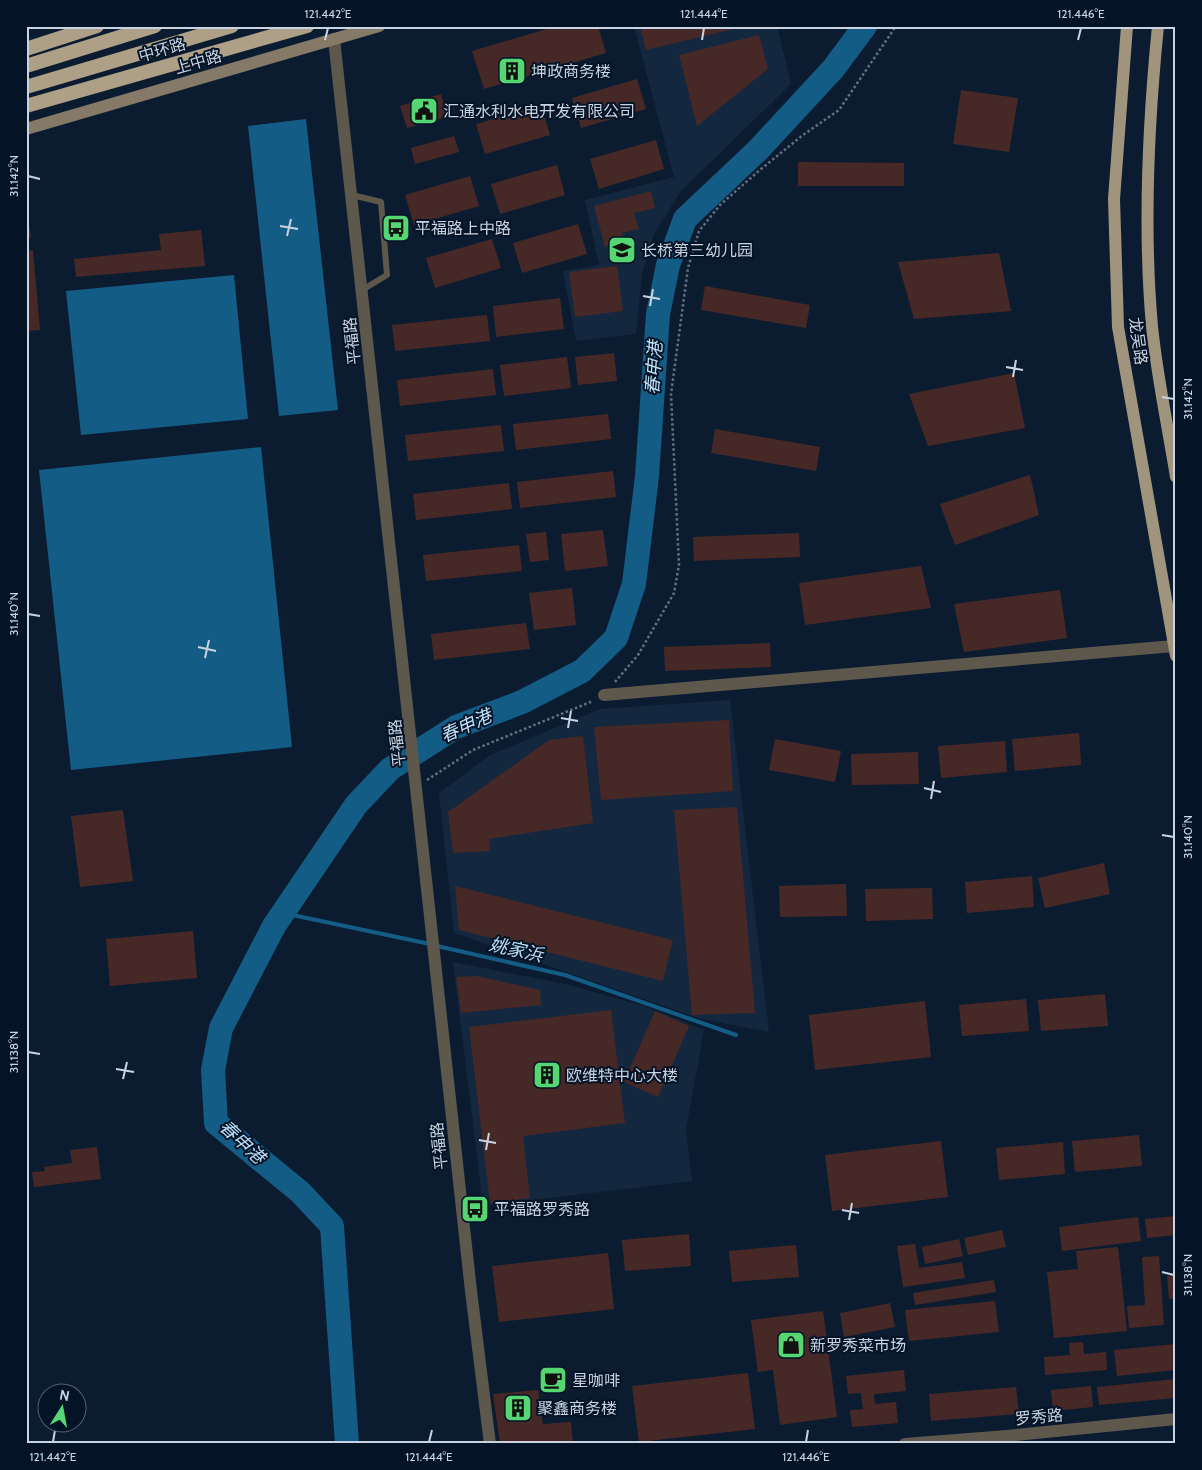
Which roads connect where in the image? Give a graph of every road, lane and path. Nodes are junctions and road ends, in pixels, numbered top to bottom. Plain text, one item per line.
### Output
1 (98, 26) edge
2 (155, 26) edge
3 (232, 26) edge
4 (307, 26) edge
5 (379, 26) edge
6 (896, 26) edge
7 (1127, 26) edge
8 (1158, 26) edge
9 (334, 39) junction
10 (26, 49) edge
11 (26, 66) edge
12 (159, 68) junction
13 (26, 87) edge
14 (26, 106) edge
15 (26, 113) edge
16 (26, 129) edge
17 (352, 194) junction
18 (362, 290) junction
19 (1176, 477) edge
20 (1175, 651) edge
21 (604, 695) junction
22 (417, 782) junction
23 (1176, 1419) edge
24 (490, 1444) edge
25 (905, 1444) edge

1 - 10 highway
2 - 11 highway, 中环路
3 - 13 highway, 中环路
4 - 12 highway, 中环路
5 - 9 main road, 上中路
6 - 21 path
7 - 20 main road, 龙吴路
8 - 19 main road, 龙吴路
9 - 16 main road, 上中路
9 - 17 street, 平福路
12 - 14 highway, 中环路
12 - 15 highway
17 - 18 street, 平福路
17 - 18 lane
18 - 22 street, 平福路
20 - 21 street
21 - 22 path
22 - 24 street, 平福路
23 - 25 street, 罗秀路

